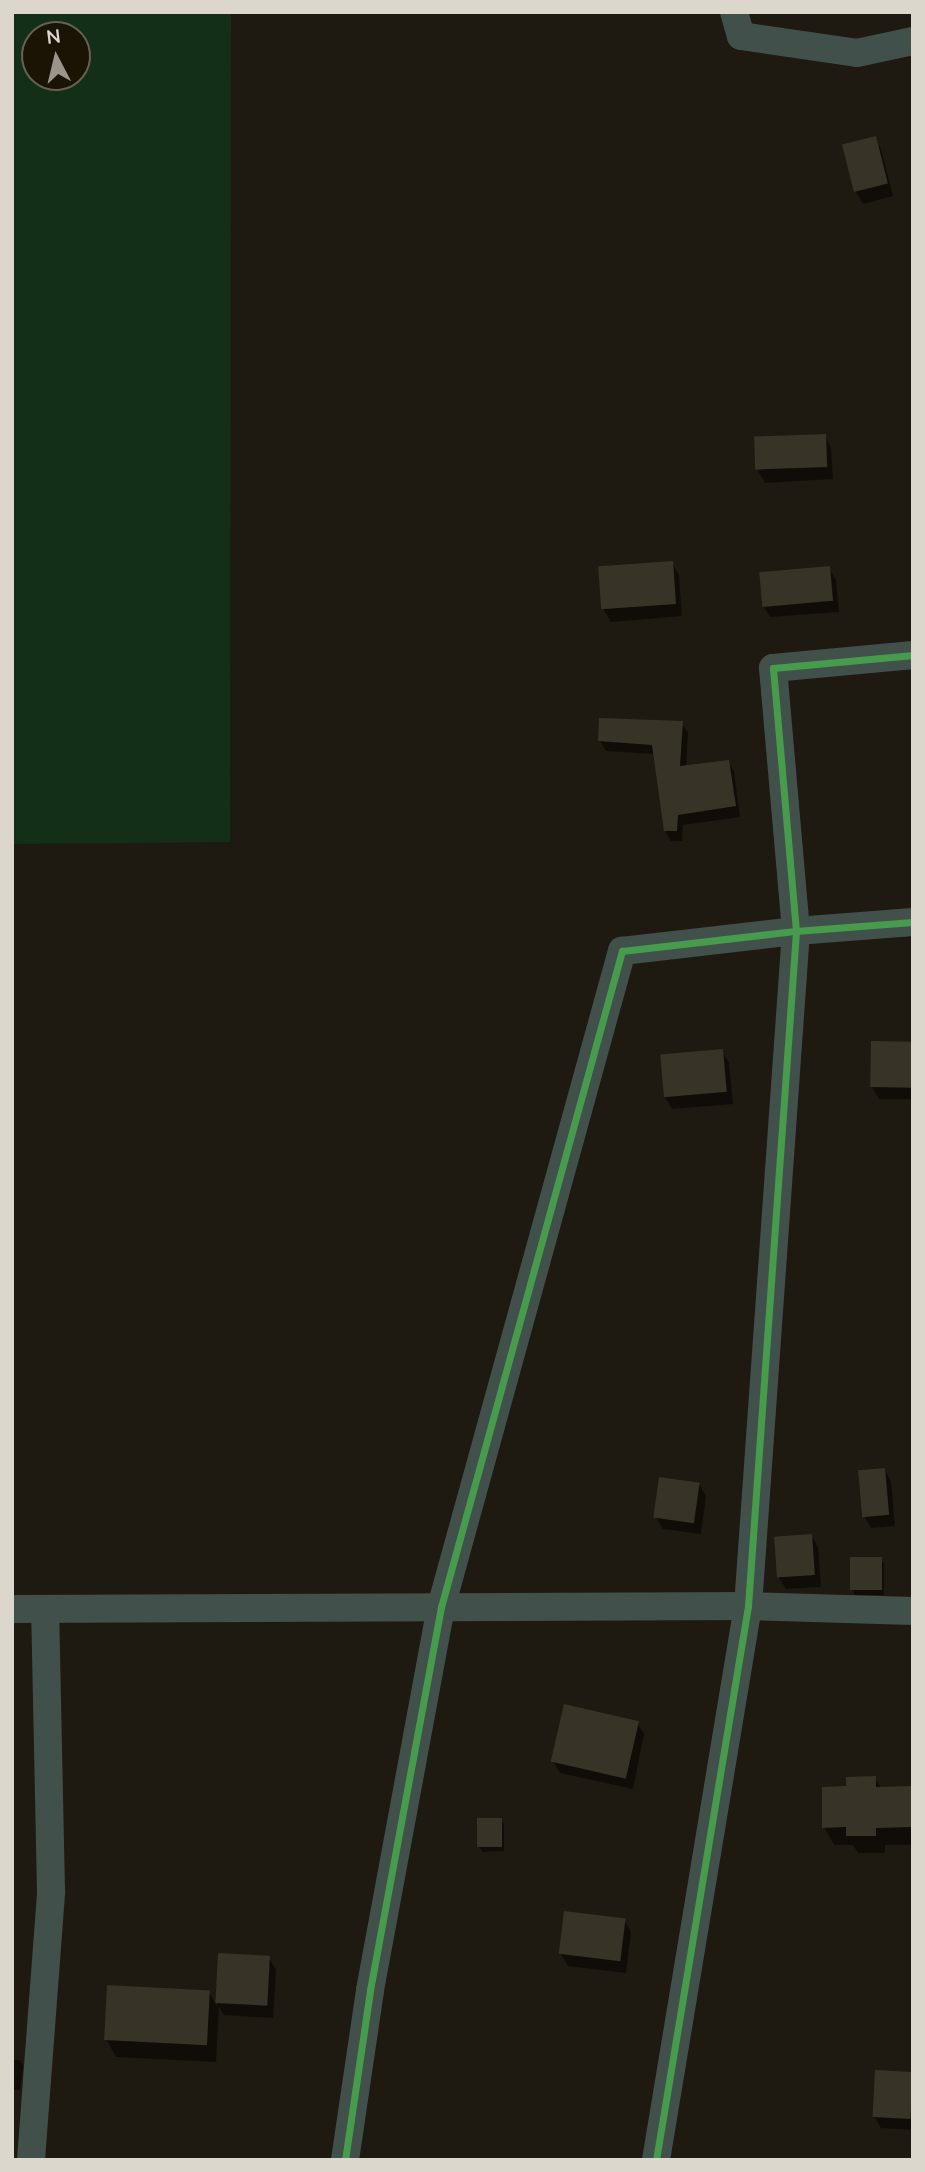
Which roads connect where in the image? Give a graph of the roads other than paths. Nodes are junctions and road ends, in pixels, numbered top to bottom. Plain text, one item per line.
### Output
1 (734, 12) edge
2 (913, 41) edge
3 (913, 655) edge
4 (913, 922) edge
5 (796, 931) junction
6 (748, 1606) junction
7 (441, 1607) junction
8 (12, 1609) edge
9 (45, 1610) junction
10 (913, 1611) edge
11 (31, 2160) edge
12 (345, 2160) edge
13 (656, 2160) edge

1 - 2 street
3 - 5 street
4 - 5 street
5 - 6 street
5 - 7 street
6 - 7 street
6 - 10 street
6 - 13 street
7 - 9 street
7 - 12 street
8 - 9 street
9 - 11 street

